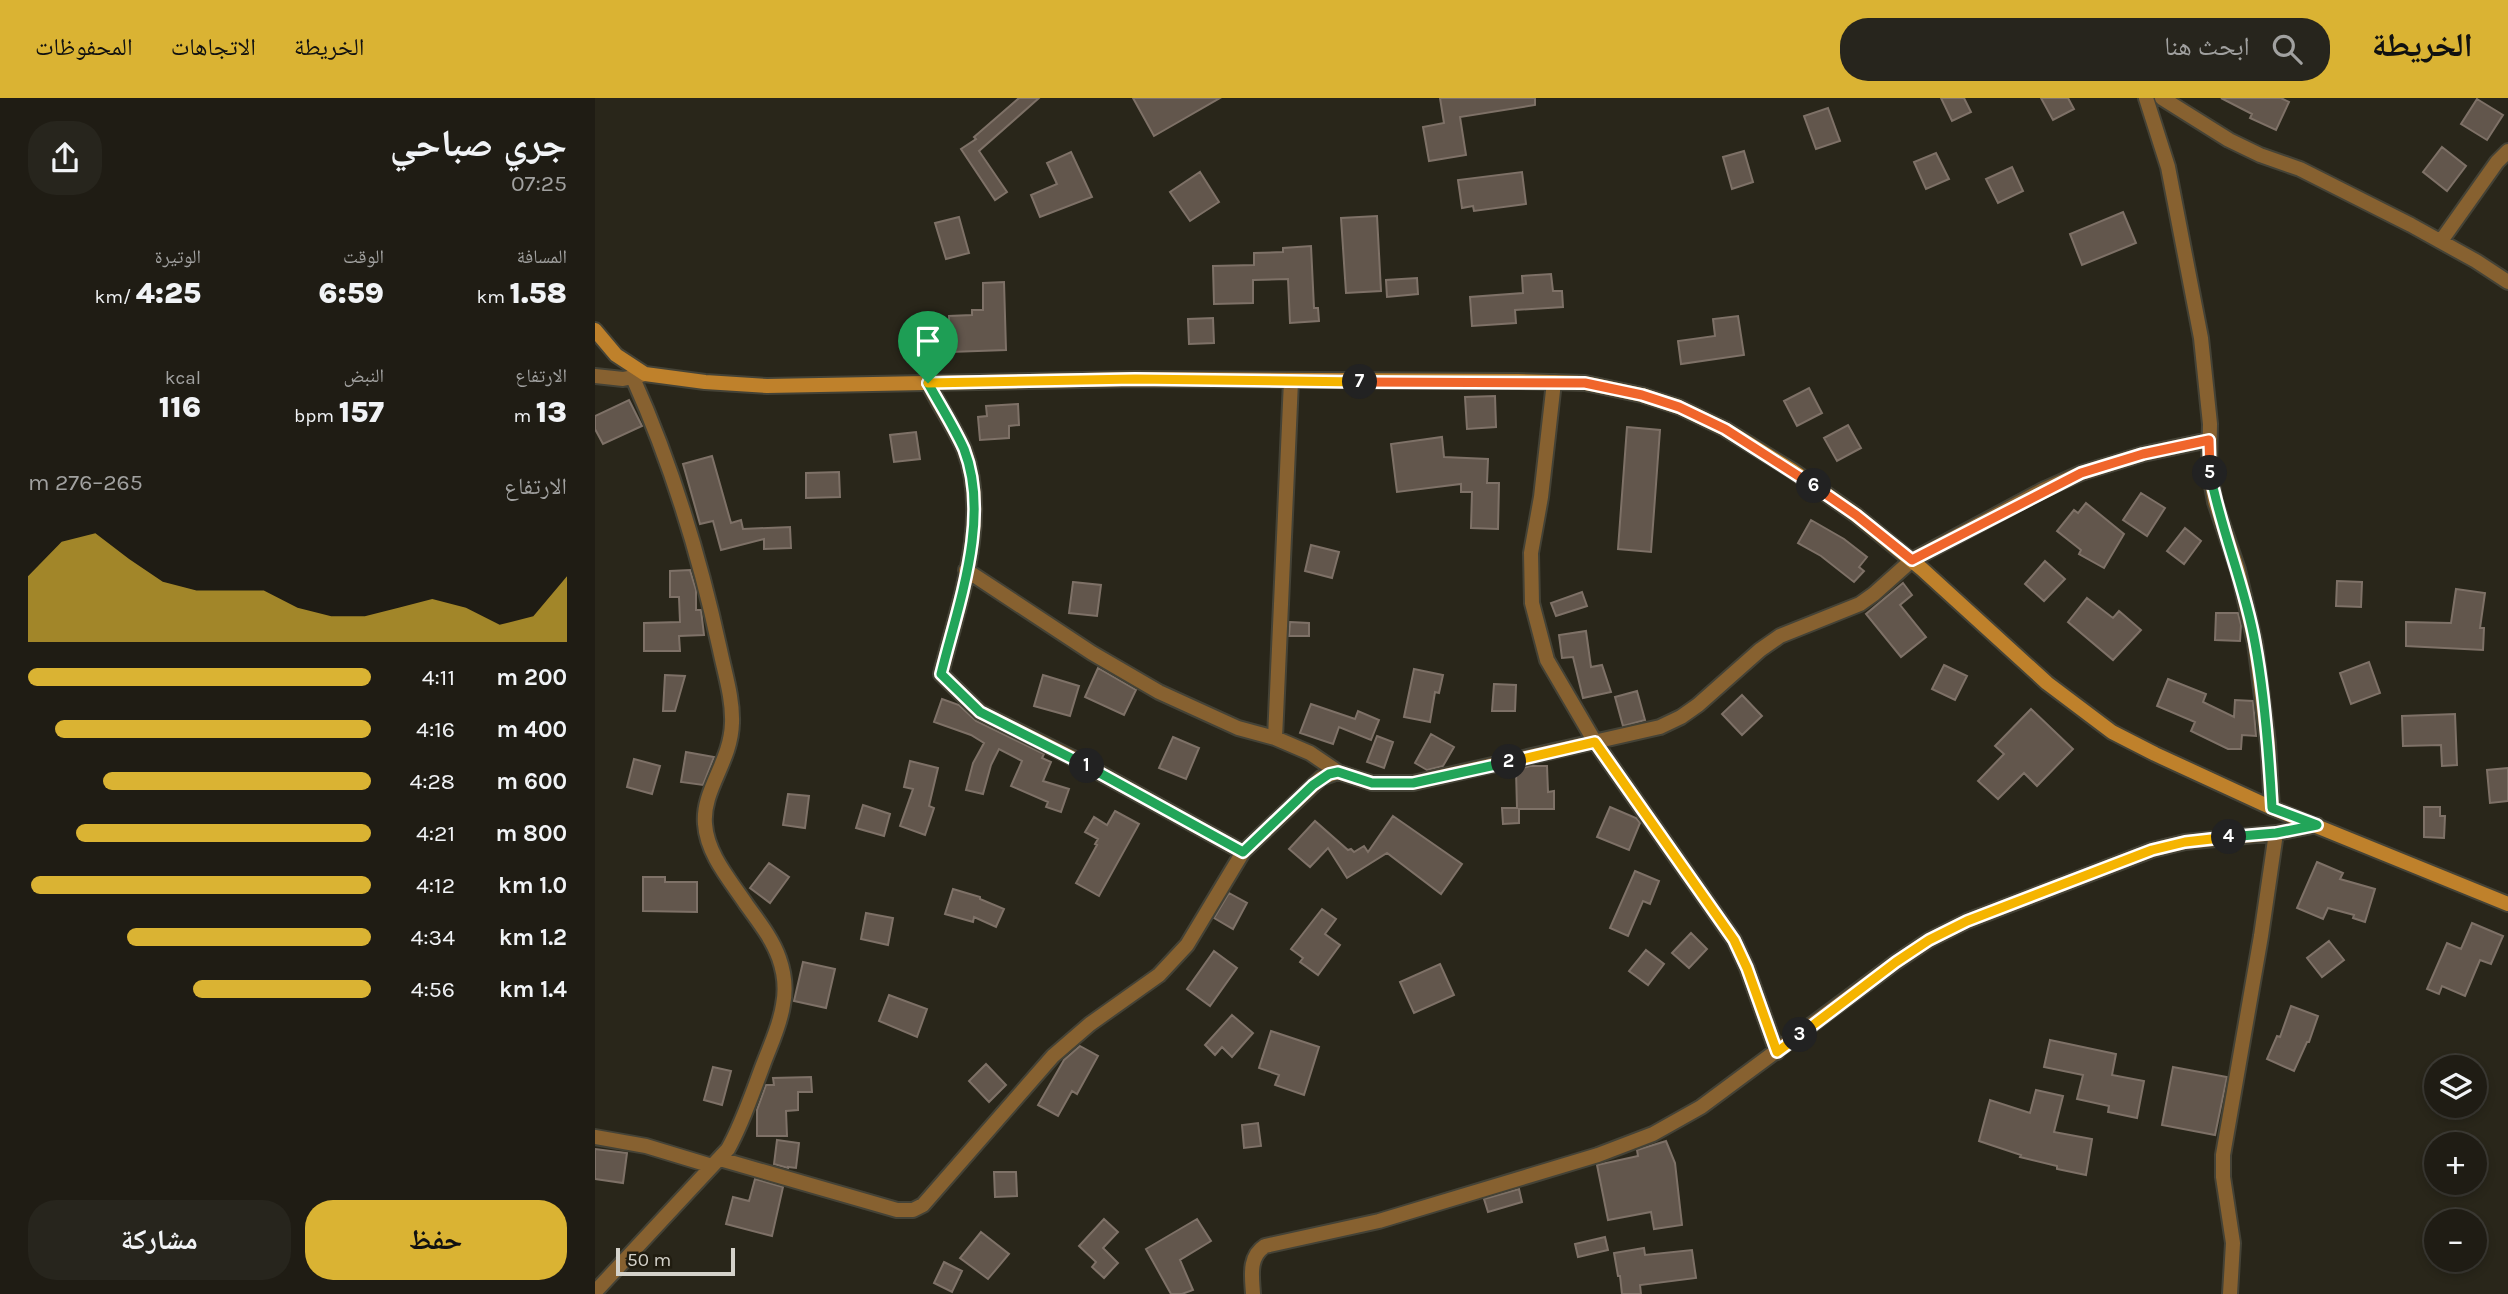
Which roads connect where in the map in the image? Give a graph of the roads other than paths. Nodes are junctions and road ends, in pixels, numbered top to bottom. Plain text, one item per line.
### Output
1 (2146, 98) edge
2 (2162, 98) edge
3 (2508, 151) edge
4 (2441, 241) junction
5 (2508, 282) edge
6 (595, 330) edge
7 (595, 376) edge
8 (638, 376) junction
9 (1291, 381) junction
10 (1554, 382) junction
11 (928, 383) junction
12 (2209, 440) junction
13 (1912, 560) junction
14 (966, 570) junction
15 (1275, 738) junction
16 (1595, 742) junction
17 (1338, 772) junction
18 (2272, 808) junction
19 (2317, 825) junction
20 (2276, 833) junction
21 (1243, 852) junction
22 (2508, 904) edge
23 (1777, 1052) junction
24 (595, 1137) edge
25 (716, 1162) junction
26 (595, 1292) edge
27 (1253, 1294) edge
28 (2230, 1294) edge

1 - 12 street
2 - 4 street
3 - 4 street
4 - 5 street
6 - 8 street
7 - 8 street
8 - 11 street
8 - 25 street
9 - 10 street
9 - 11 street
9 - 15 street
10 - 13 street
10 - 16 street
11 - 14 street
12 - 13 street
12 - 18 street
13 - 16 street
13 - 18 street
14 - 15 street
14 - 21 street
15 - 17 street
16 - 17 street
16 - 23 street
17 - 21 street
18 - 19 street
19 - 20 street
19 - 22 street
20 - 23 street
20 - 28 street
21 - 25 street
23 - 27 street
24 - 25 street
25 - 26 street

